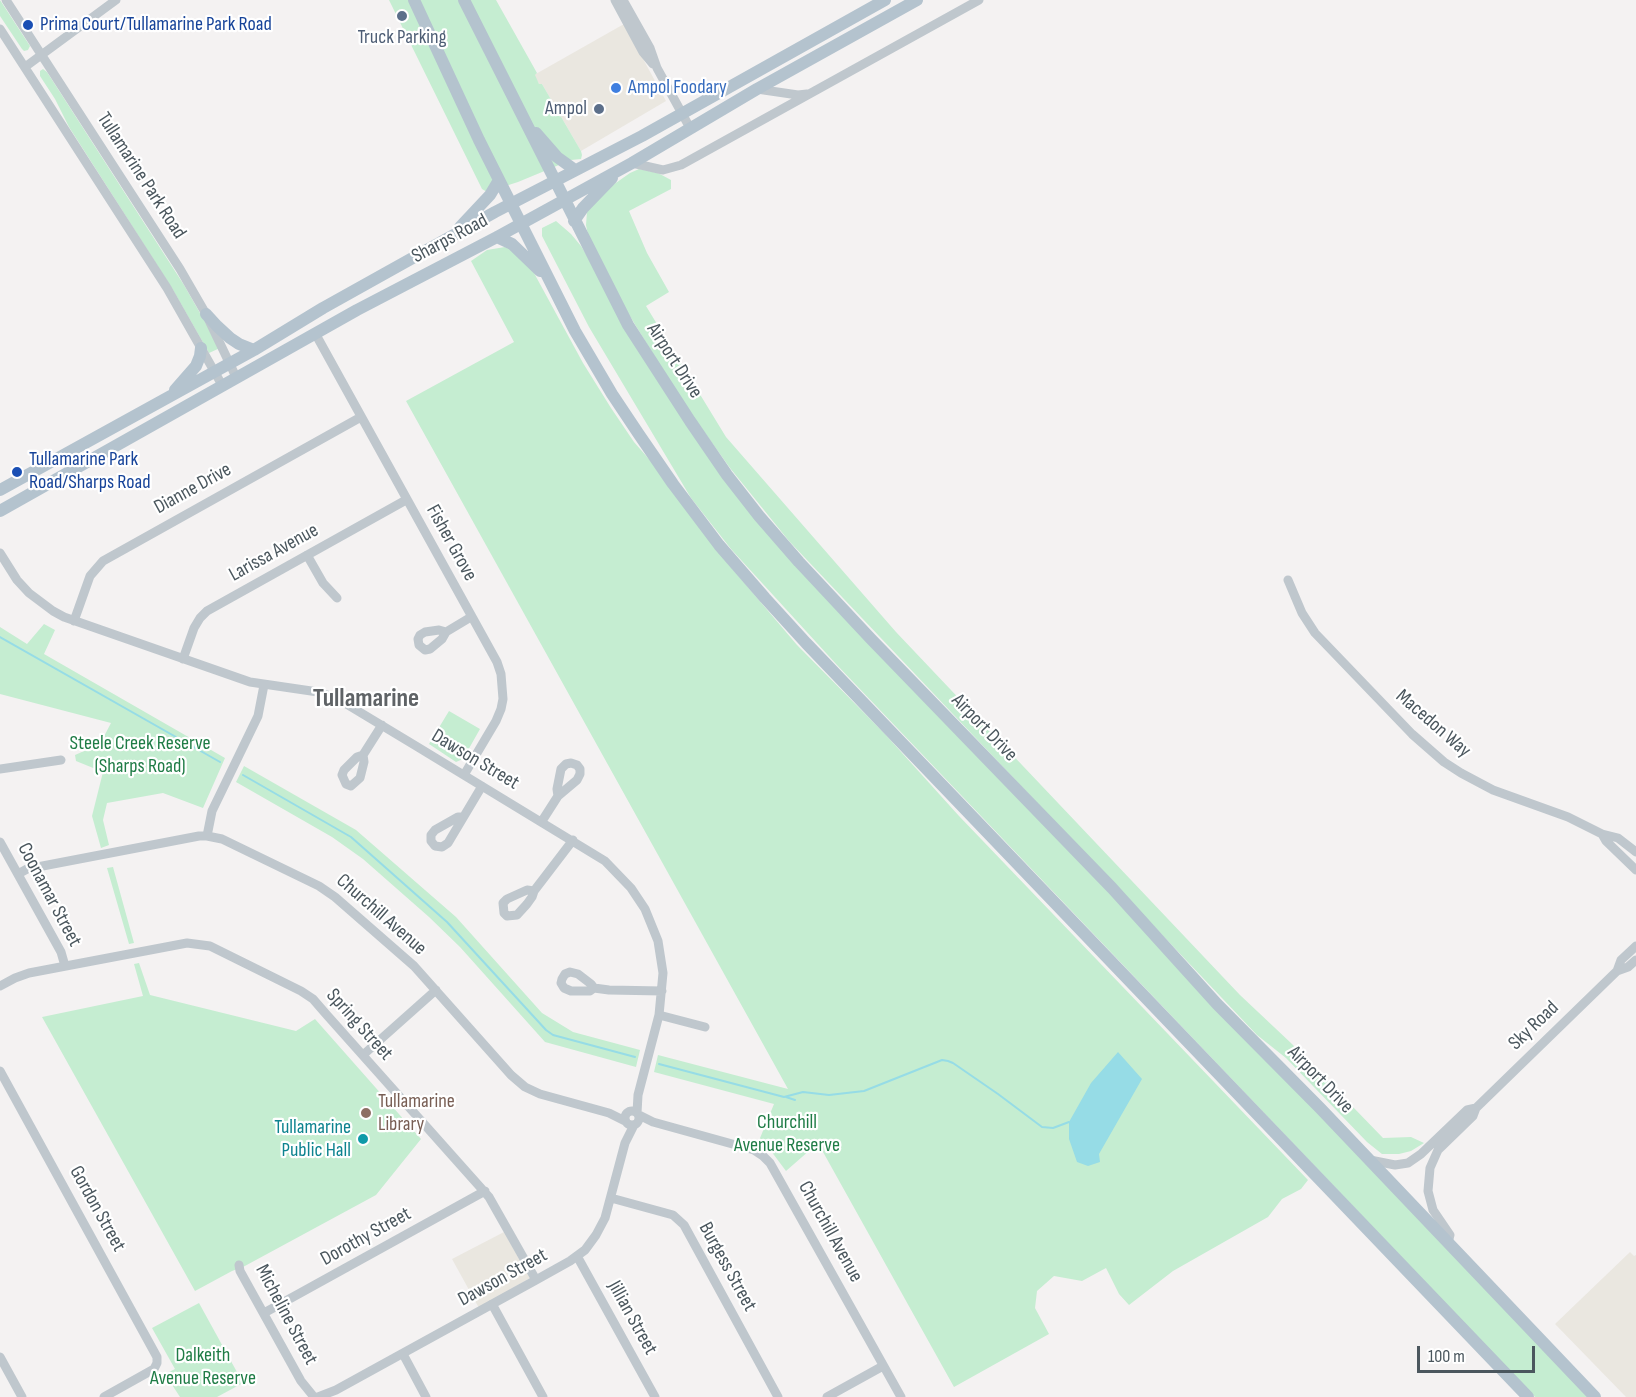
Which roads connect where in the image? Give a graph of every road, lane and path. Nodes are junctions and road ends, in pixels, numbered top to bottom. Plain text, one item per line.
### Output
1 (6, 0) edge
2 (116, 0) edge
3 (414, 0) edge
4 (464, 0) edge
5 (615, 0) edge
6 (623, 0) edge
7 (885, 0) edge
8 (917, 0) edge
9 (979, 0) edge
10 (0, 29) edge
11 (41, 55) junction
12 (25, 67) junction
13 (657, 68) junction
14 (757, 89) junction
15 (809, 94) junction
16 (682, 113) junction
17 (524, 118) junction
18 (690, 128) junction
19 (627, 165) junction
20 (575, 170) junction
21 (499, 180) junction
22 (554, 181) junction
23 (564, 200) junction
24 (511, 204) junction
25 (574, 221) junction
26 (520, 224) junction
27 (497, 237) junction
28 (447, 239) junction
29 (549, 281) junction
30 (206, 314) junction
31 (315, 333) junction
32 (201, 348) junction
33 (254, 350) junction
34 (230, 363) junction
35 (215, 371) junction
36 (236, 377) junction
37 (222, 386) junction
38 (170, 396) junction
39 (361, 417) junction
40 (0, 490) edge
41 (406, 500) junction
42 (0, 511) edge
43 (0, 554) edge
44 (307, 555) junction
45 (1288, 580) dead end
46 (337, 598) dead end
47 (471, 617) junction
48 (74, 621) junction
49 (446, 632) dead end
50 (183, 659) junction
51 (264, 685) junction
52 (382, 725) junction
53 (363, 755) dead end
54 (61, 760) dead end
55 (0, 769) edge
56 (464, 775) junction
57 (482, 786) junction
58 (558, 796) dead end
59 (463, 817) dead end
60 (542, 821) junction
61 (1602, 834) junction
62 (207, 836) junction
63 (573, 840) junction
64 (0, 842) edge
65 (1636, 852) edge
66 (1636, 870) edge
67 (18, 874) junction
68 (534, 891) dead end
69 (1636, 946) edge
70 (1636, 960) edge
71 (65, 966) junction
72 (1617, 971) junction
73 (0, 986) edge
74 (594, 988) dead end
75 (436, 990) junction
76 (662, 991) junction
77 (659, 1015) junction
78 (705, 1028) dead end
79 (363, 1055) junction
80 (0, 1071) edge
81 (1476, 1108) junction
82 (632, 1118) junction
83 (1370, 1160) junction
84 (485, 1191) junction
85 (610, 1198) junction
86 (1449, 1243) junction
87 (578, 1256) junction
88 (239, 1266) dead end
89 (536, 1280) junction
90 (492, 1305) junction
91 (264, 1314) junction
92 (402, 1354) junction
93 (0, 1357) edge
94 (883, 1366) junction
95 (301, 1381) junction
96 (336, 1390) junction
97 (22, 1397) edge
98 (104, 1397) edge
99 (307, 1397) edge
100 (314, 1397) edge
101 (318, 1397) edge
102 (327, 1397) edge
103 (426, 1397) edge
104 (543, 1397) edge
105 (656, 1397) edge
106 (778, 1397) edge
107 (827, 1397) edge
108 (901, 1397) edge
109 (1528, 1397) edge
110 (1595, 1397) edge

1 - 11 street, Tullamarine Park Road
2 - 11 street
3 - 21 main road
4 - 17 main road, Airport Drive
5 - 13 street
6 - 13 street
7 - 16 main road, Sharps Road
8 - 14 main road, Sharps Road
9 - 15 street
10 - 12 street, Tullamarine Park Road
11 - 12 street
11 - 30 street, Tullamarine Park Road
12 - 32 street, Tullamarine Park Road
13 - 16 street
14 - 15 street
14 - 18 main road, Sharps Road
15 - 19 street
16 - 18 street
16 - 20 main road, Sharps Road
17 - 20 main road
17 - 22 main road, Airport Drive
18 - 19 main road, Sharps Road
19 - 23 main road, Sharps Road
19 - 25 main road
20 - 22 main road, Sharps Road
21 - 24 main road
21 - 28 main road
22 - 23 main road, Airport Drive
22 - 24 main road, Sharps Road
23 - 25 main road, Airport Drive
23 - 26 main road, Sharps Road
24 - 26 main road
24 - 28 main road, Sharps Road
25 - 83 main road, Airport Drive
26 - 27 main road, Sharps Road
26 - 29 main road
27 - 29 main road
27 - 31 main road, Sharps Road
28 - 33 main road, Sharps Road
29 - 109 main road
30 - 33 main road
30 - 34 street, Tullamarine Park Road
31 - 36 main road, Sharps Road
31 - 39 street, Fisher Grove
32 - 35 street, Tullamarine Park Road
32 - 38 main road
33 - 34 main road, Sharps Road
34 - 35 main road, Sharps Road
34 - 36 street, Tullamarine Park Road
35 - 37 street, Tullamarine Park Road
35 - 38 main road, Sharps Road
36 - 37 main road, Sharps Road
37 - 42 main road, Sharps Road
38 - 40 main road, Sharps Road
39 - 41 street, Fisher Grove
39 - 48 street, Dianne Drive
41 - 44 street, Larissa Avenue
41 - 47 street, Fisher Grove
43 - 48 street, Dawson Street
44 - 46 street
44 - 50 street, Larissa Avenue
45 - 61 street, Macedon Way
47 - 49 street
47 - 56 street, Fisher Grove
48 - 50 street, Dawson Street
50 - 51 street, Dawson Street
51 - 52 street, Dawson Street
51 - 62 street
52 - 53 street
52 - 56 street, Dawson Street
54 - 55 street
56 - 57 street, Dawson Street
57 - 59 street
57 - 60 street, Dawson Street
58 - 60 street
60 - 63 street, Dawson Street
61 - 65 street, Macedon Way
61 - 66 street, Macedon Way
62 - 67 street, Churchill Avenue
62 - 75 street, Churchill Avenue
63 - 68 street
63 - 76 street, Dawson Street
64 - 67 street, Coonamar Street
67 - 71 street, Coonamar Street
69 - 72 street, Sky Road
70 - 72 street, Sky Road
71 - 73 street, Spring Street
71 - 79 street, Spring Street
72 - 81 street, Sky Road
74 - 76 street
75 - 79 street
75 - 82 street, Churchill Avenue
76 - 77 street, Dawson Street
77 - 78 street
77 - 82 street, Dawson Street
79 - 84 street, Spring Street
80 - 98 street, Gordon Street
81 - 83 street, Sky Road
81 - 86 street, Sky Road
82 - 85 street, Dawson Street
82 - 94 street, Churchill Avenue
83 - 86 main road, Airport Drive
84 - 89 street, Spring Street
84 - 91 street, Dorothy Street
85 - 87 street, Dawson Street
85 - 106 street, Burgess Street
86 - 110 main road, Airport Drive
87 - 89 street, Dawson Street
87 - 105 street, Jillian Street
88 - 91 street, Micheline Street
89 - 90 street, Dawson Street
90 - 92 street, Dawson Street
90 - 104 street
91 - 95 street, Micheline Street
92 - 96 street, Dawson Street
92 - 103 street
93 - 97 street
94 - 107 street
94 - 108 street, Churchill Avenue
95 - 99 street, Micheline Street
95 - 100 street, Micheline Street
96 - 101 street, Dawson Street
96 - 102 street, Dawson Street

